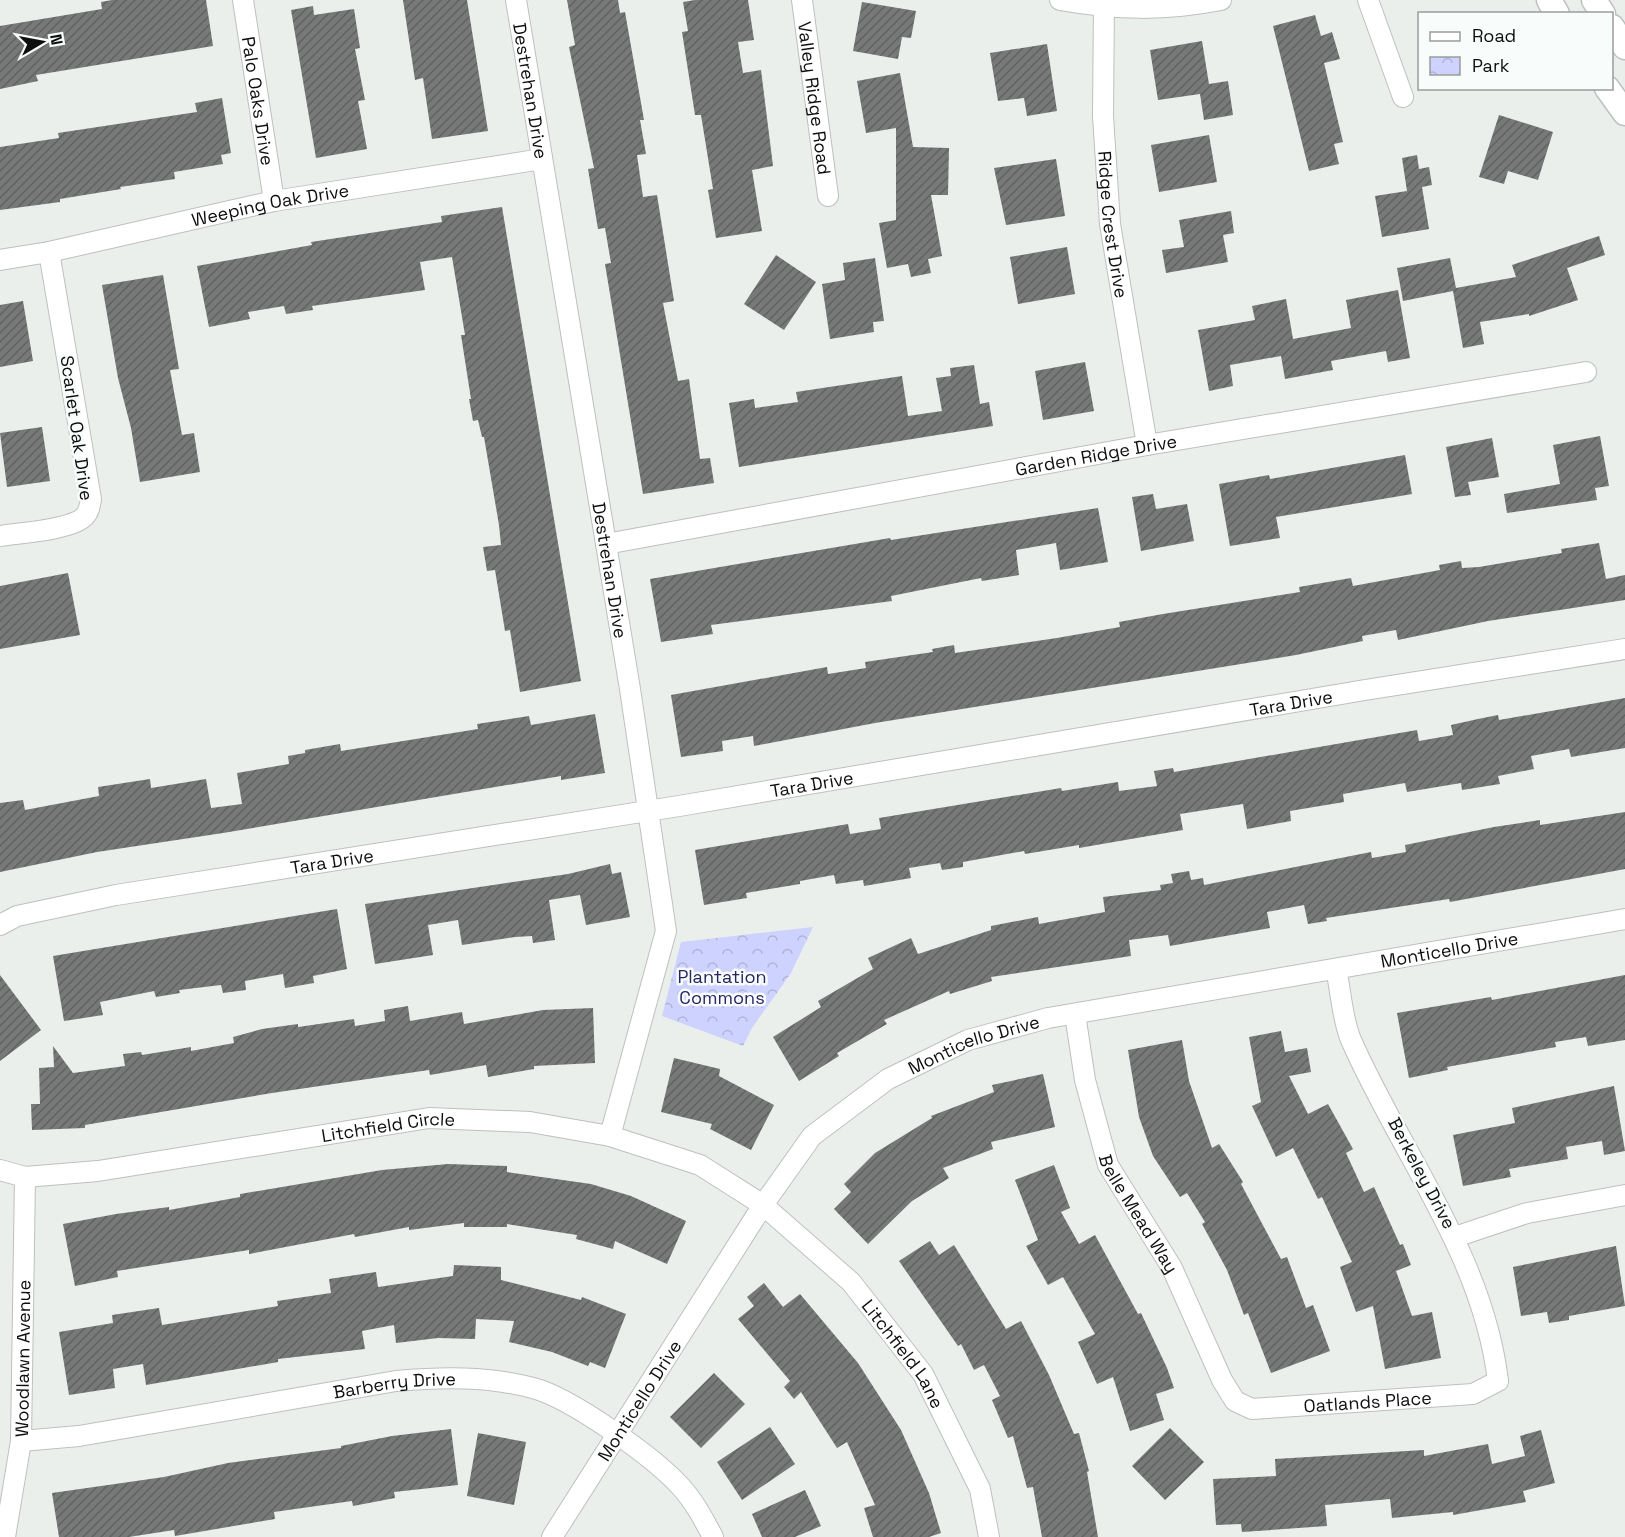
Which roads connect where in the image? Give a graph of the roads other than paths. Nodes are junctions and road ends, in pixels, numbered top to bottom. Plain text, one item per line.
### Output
1 (243, 0) edge
2 (516, 0) edge
3 (801, 0) edge
4 (1060, 0) edge
5 (1221, 0) edge
6 (1368, 0) edge
7 (1103, 4) edge
8 (1613, 30) edge
9 (1625, 47) edge
10 (1608, 90) edge
11 (1403, 97) dead end
12 (1625, 113) edge
13 (542, 159) junction
14 (828, 196) dead end
15 (274, 201) junction
16 (49, 252) junction
17 (0, 260) edge
18 (1586, 372) dead end
19 (1147, 445) junction
20 (0, 536) edge
21 (606, 544) junction
22 (1625, 650) edge
23 (648, 811) junction
24 (1625, 919) edge
25 (0, 925) edge
26 (1336, 969) junction
27 (1075, 1014) junction
28 (610, 1136) junction
29 (0, 1170) edge
30 (26, 1178) junction
31 (1625, 1195) edge
32 (763, 1205) junction
33 (1455, 1237) junction
34 (1498, 1381) joint
35 (1235, 1401) joint
36 (617, 1436) junction
37 (21, 1441) junction
38 (5, 1537) edge
39 (552, 1537) edge
40 (713, 1537) edge
41 (989, 1537) edge

1 - 15 street, Palo Oaks Drive
2 - 13 street, Destrehan Drive
3 - 14 street, Valley Ridge Road
4 - 7 street
5 - 7 street
6 - 11 street
7 - 19 street, Ridge Crest Drive
8 - 9 main road
10 - 12 main road
13 - 15 street, Weeping Oak Drive
13 - 21 street, Destrehan Drive
15 - 16 street, Weeping Oak Drive
16 - 17 street, Weeping Oak Drive
16 - 20 street, Scarlet Oak Drive
18 - 19 street, Garden Ridge Drive
19 - 21 street, Garden Ridge Drive
21 - 23 street, Destrehan Drive
22 - 23 street, Tara Drive
23 - 25 street, Tara Drive
23 - 28 street, Destrehan Drive
24 - 26 street, Monticello Drive
26 - 27 street, Monticello Drive
26 - 33 street, Berkeley Drive
27 - 32 street, Monticello Drive
27 - 35 street, Belle Mead Way
28 - 30 street, Litchfield Circle
28 - 32 street, Litchfield Circle
29 - 30 street, Litchfield Circle
30 - 37 street, Woodlawn Avenue
31 - 33 street
32 - 36 street, Monticello Drive
32 - 41 street, Litchfield Lane
33 - 34 street, Berkeley Drive
34 - 35 street, Oatlands Place
36 - 37 street, Barberry Drive
36 - 39 street, Monticello Drive
36 - 40 street, Barberry Drive
37 - 38 street, Woodlawn Avenue

